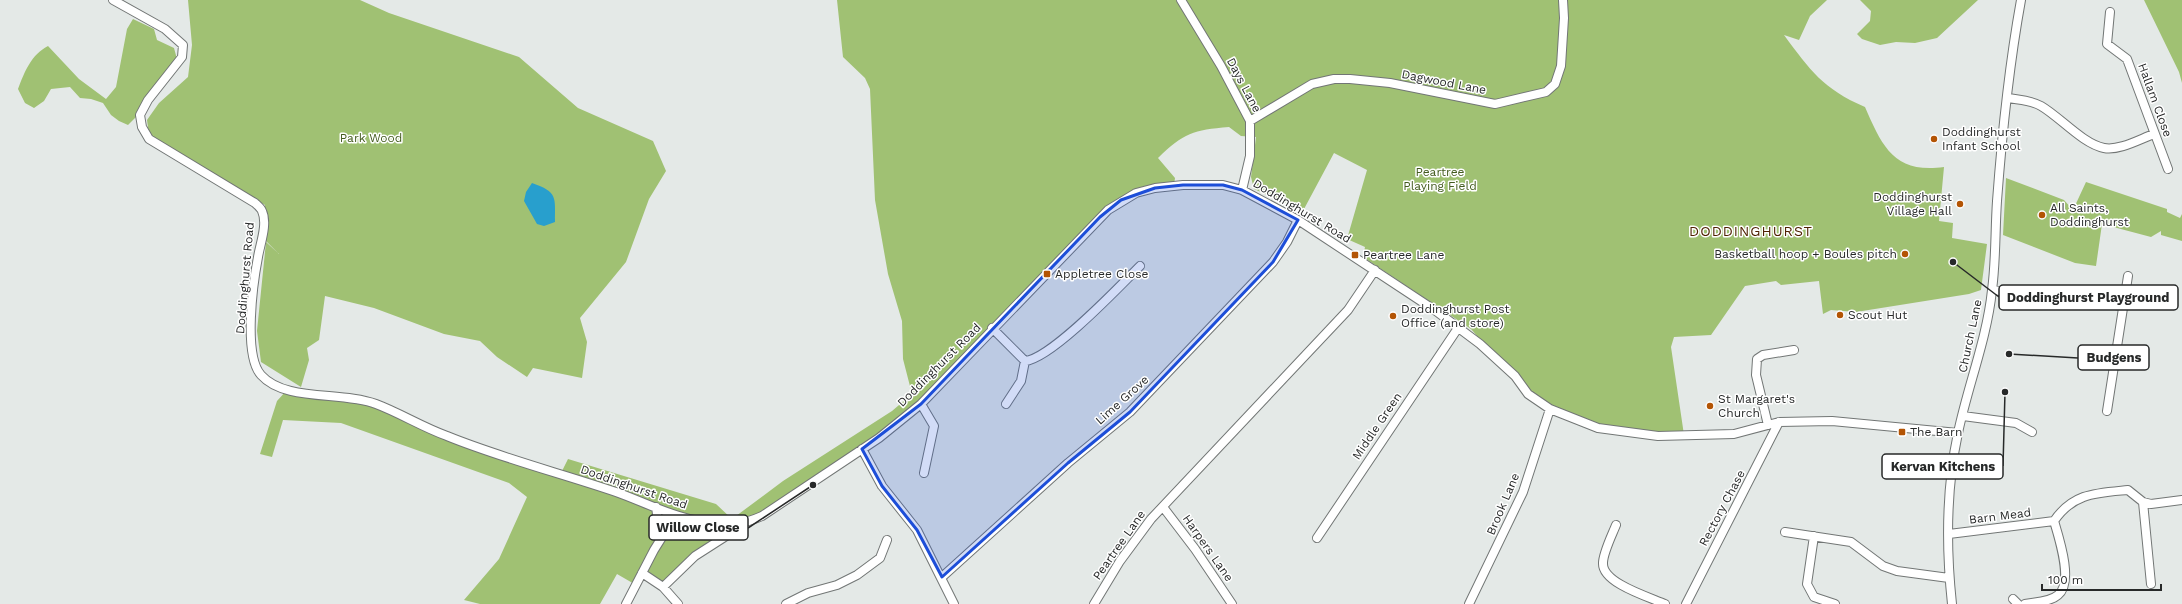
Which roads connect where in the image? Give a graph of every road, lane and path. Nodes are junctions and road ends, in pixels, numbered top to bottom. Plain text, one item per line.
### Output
1 (113, 0) edge
2 (1181, 0) edge
3 (1563, 0) edge
4 (2021, 0) edge
5 (2110, 12) dead end
6 (2008, 98) junction
7 (1250, 121) junction
8 (2154, 134) junction
9 (2168, 169) dead end
10 (1242, 190) junction
11 (1298, 220) junction
12 (1140, 266) dead end
13 (1375, 270) junction
14 (2128, 276) dead end
15 (1992, 290) junction
16 (2123, 306) junction
17 (992, 328) junction
18 (1458, 328) junction
19 (1794, 350) dead end
20 (1025, 361) junction
21 (921, 404) junction
22 (1006, 404) dead end
23 (1550, 409) junction
24 (2107, 410) dead end
25 (1963, 416) junction
26 (1778, 422) junction
27 (1768, 425) junction
28 (2032, 432) dead end
29 (1958, 433) junction
30 (862, 449) junction
31 (924, 473) dead end
32 (2182, 500) edge
33 (2143, 502) junction
34 (656, 507) junction
35 (1164, 507) junction
36 (688, 519) junction
37 (2054, 521) junction
38 (739, 524) junction
39 (1616, 525) dead end
40 (1785, 532) dead end
41 (664, 534) junction
42 (1949, 534) junction
43 (1814, 536) junction
44 (1317, 538) dead end
45 (887, 540) dead end
46 (642, 574) junction
47 (942, 577) junction
48 (1950, 578) junction
49 (2151, 584) dead end
50 (663, 587) junction
51 (626, 604) edge
52 (678, 604) edge
53 (786, 604) edge
54 (954, 604) edge
55 (1094, 604) edge
56 (1232, 604) edge
57 (1469, 604) edge
58 (1665, 604) edge
59 (1686, 604) edge
60 (1835, 604) edge
61 (1952, 604) edge
62 (2025, 604) edge

1 - 34 street, Doddinghurst Road
2 - 7 street, Days Lane
3 - 7 street, Dagwood Lane
4 - 6 street, Church Lane
5 - 8 street, Hallam Close
6 - 8 street
6 - 15 street, Church Lane
7 - 10 street, Days Lane
8 - 9 street, Hallam Close
10 - 11 street, Doddinghurst Road
10 - 17 street, Doddinghurst Road
11 - 13 street, Doddinghurst Road
11 - 47 street, Lime Grove
12 - 20 street
13 - 18 street, Doddinghurst Road
13 - 35 street, Peartree Lane
14 - 16 street
15 - 16 street
15 - 25 street, Church Lane
16 - 24 street
17 - 20 street
17 - 21 street, Doddinghurst Road
18 - 23 street, Doddinghurst Road
18 - 44 street, Middle Green
19 - 27 street
20 - 22 street
21 - 30 street, Doddinghurst Road
21 - 31 street
23 - 27 street, Doddinghurst Road
23 - 57 street, Brook Lane
25 - 28 street
25 - 29 street, Church Lane
26 - 27 street, Doddinghurst Road
26 - 29 street, Doddinghurst Road
26 - 59 street, Rectory Chase
29 - 42 street, Church Lane
30 - 38 street, Doddinghurst Road
30 - 47 street
32 - 33 street
33 - 37 street
33 - 49 street
34 - 36 street, Doddinghurst Road
34 - 41 street
35 - 55 street, Peartree Lane
35 - 56 street, Harpers Lane
36 - 38 street, Doddinghurst Road
36 - 41 street
37 - 42 street, Barn Mead
37 - 62 street
38 - 50 street
39 - 58 street
40 - 43 street
41 - 46 street
42 - 48 street, Church Lane
43 - 48 street
43 - 60 street
45 - 53 street
46 - 50 street
46 - 51 street
47 - 54 street
48 - 61 street, Church Lane
50 - 52 street

